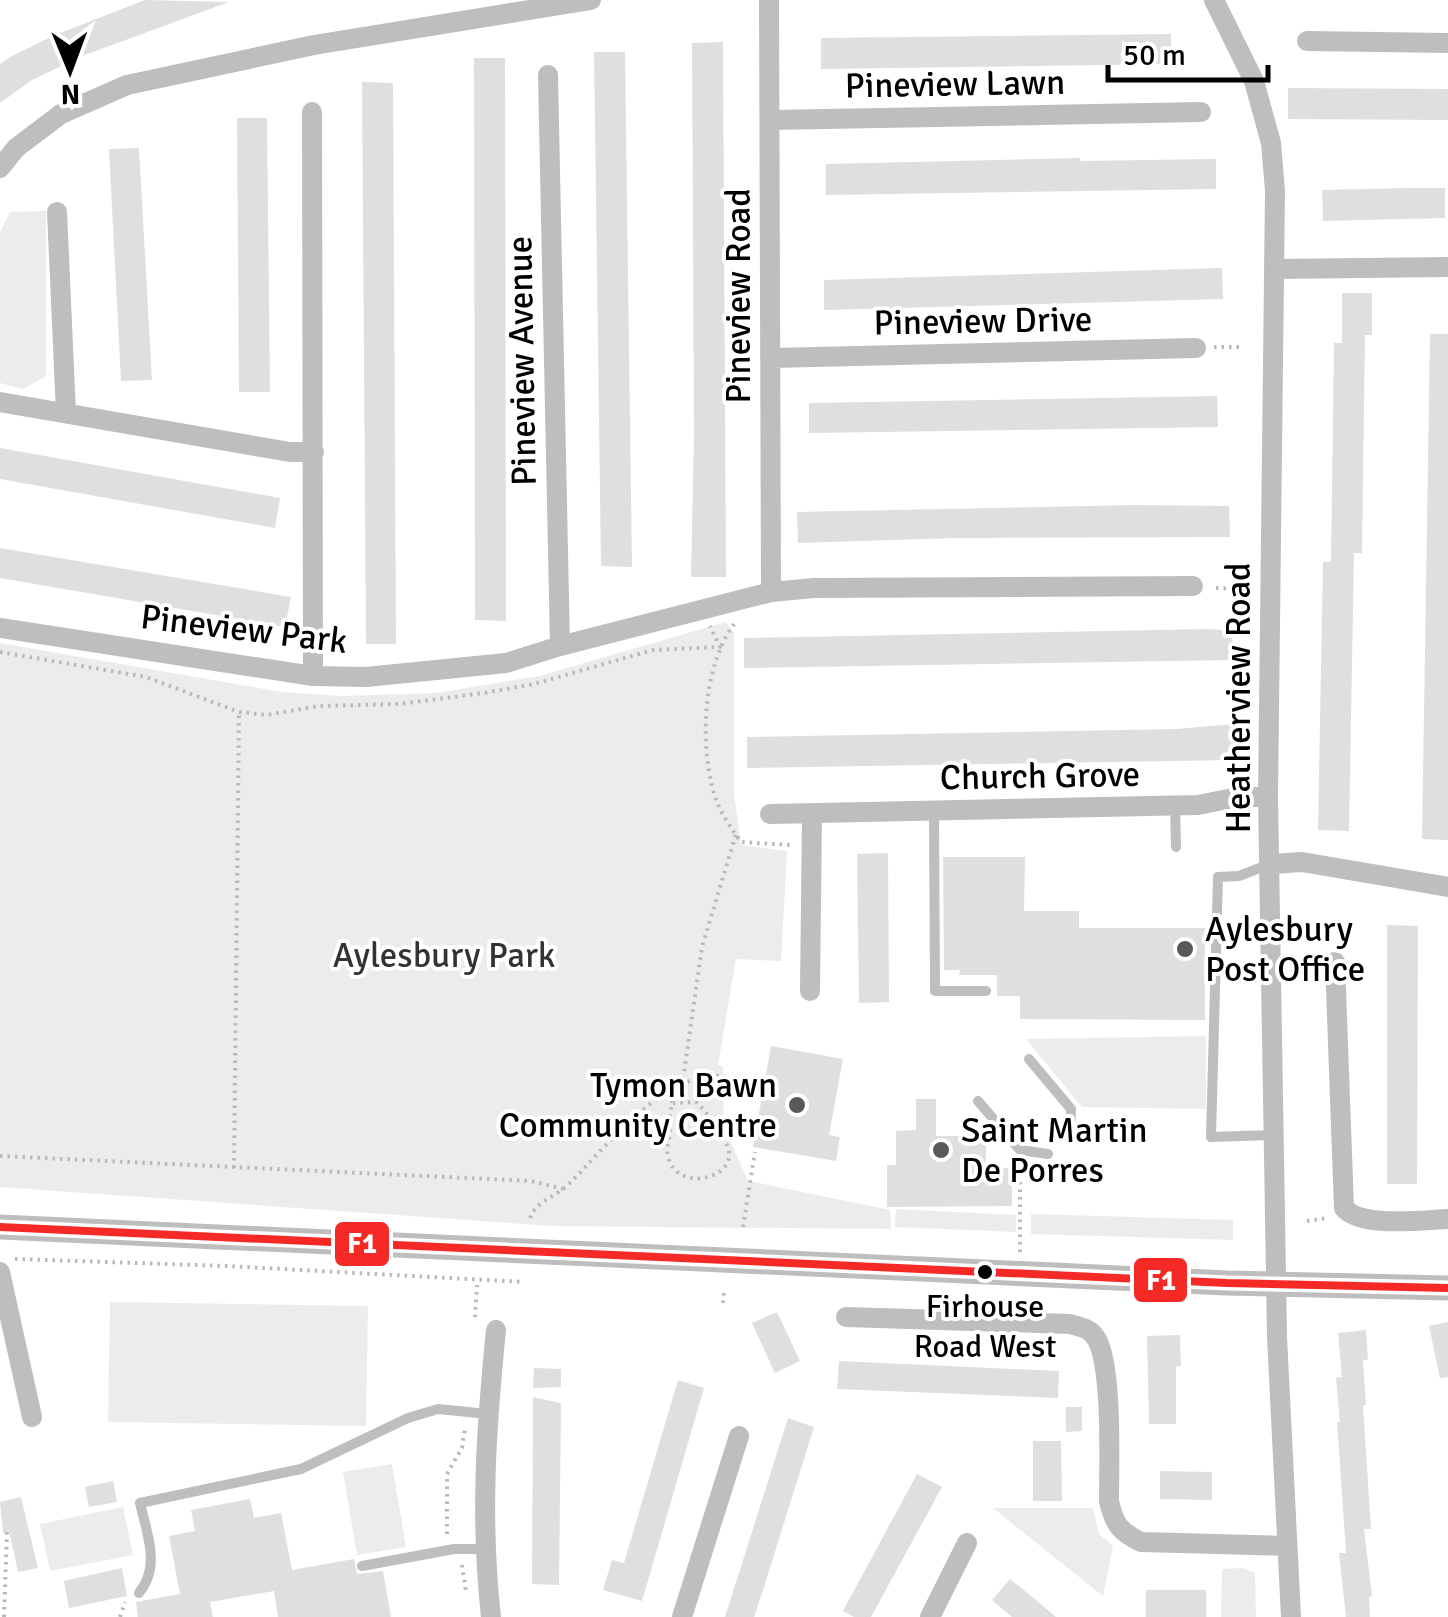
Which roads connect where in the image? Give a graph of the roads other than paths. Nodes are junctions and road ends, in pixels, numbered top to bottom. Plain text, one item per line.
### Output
1 (591, 0) edge
2 (769, 0) edge
3 (1214, 0) edge
4 (1308, 41) dead end
5 (1448, 43) edge
6 (548, 75) dead end
7 (312, 112) dead end
8 (1201, 112) dead end
9 (770, 120) junction
10 (0, 168) edge
11 (58, 212) dead end
12 (1448, 267) edge
13 (1276, 268) junction
14 (1205, 348) road end
15 (771, 358) junction
16 (0, 402) edge
17 (66, 413) junction
18 (314, 452) junction
19 (1193, 586) dead end
20 (771, 592) junction
21 (0, 628) edge
22 (560, 646) junction
23 (313, 676) junction
24 (1268, 797) junction
25 (1175, 806) junction
26 (934, 812) junction
27 (770, 814) dead end
28 (812, 814) junction
29 (1176, 846) dead end
30 (1271, 864) junction
31 (1448, 886) edge
32 (1335, 962) dead end
33 (810, 991) dead end
34 (986, 992) dead end
35 (1028, 1059) dead end
36 (978, 1101) dead end
37 (1070, 1135) dead end
38 (1276, 1135) junction
39 (1048, 1154) dead end
40 (1448, 1220) edge
41 (0, 1227) edge
42 (5, 1266) edge
43 (1276, 1285) junction
44 (1448, 1288) edge
45 (846, 1317) dead end
46 (496, 1330) dead end
47 (488, 1414) junction
48 (32, 1416) dead end
49 (739, 1436) dead end
50 (967, 1542) dead end
51 (1286, 1546) junction
52 (484, 1549) junction
53 (362, 1566) dead end
54 (139, 1592) dead end
55 (935, 1616) edge
56 (491, 1617) edge
57 (682, 1617) edge
58 (1291, 1617) edge

1 - 10 street
2 - 9 street, Pineview Road
3 - 13 street, Heatherview Road
4 - 5 street
6 - 22 street, Pineview Avenue
7 - 18 street
8 - 9 street, Pineview Lawn
9 - 15 street, Pineview Road
11 - 17 street
12 - 13 street
13 - 24 street, Heatherview Road
14 - 15 street, Pineview Drive
15 - 20 street, Pineview Road
16 - 17 street
17 - 18 street
18 - 23 street
19 - 20 street, Pineview Park
20 - 22 street, Pineview Park
21 - 23 street, Pineview Park
22 - 23 street, Pineview Park
24 - 25 street, Church Grove
24 - 30 street, Heatherview Road
25 - 26 street, Church Grove
25 - 29 lane
26 - 28 street, Church Grove
26 - 34 lane
27 - 28 street, Church Grove
28 - 33 street
30 - 31 street
30 - 38 street, Heatherview Road
30 - 38 lane
32 - 40 street
35 - 37 lane
36 - 39 lane
38 - 43 street, Heatherview Road
41 - 43 street
42 - 48 street
43 - 44 street
43 - 51 street, Heatherview Road
45 - 51 street
46 - 47 street
47 - 52 street
47 - 54 lane
49 - 57 street
50 - 55 street
51 - 58 street, Heatherview Road
52 - 53 lane
52 - 56 street

